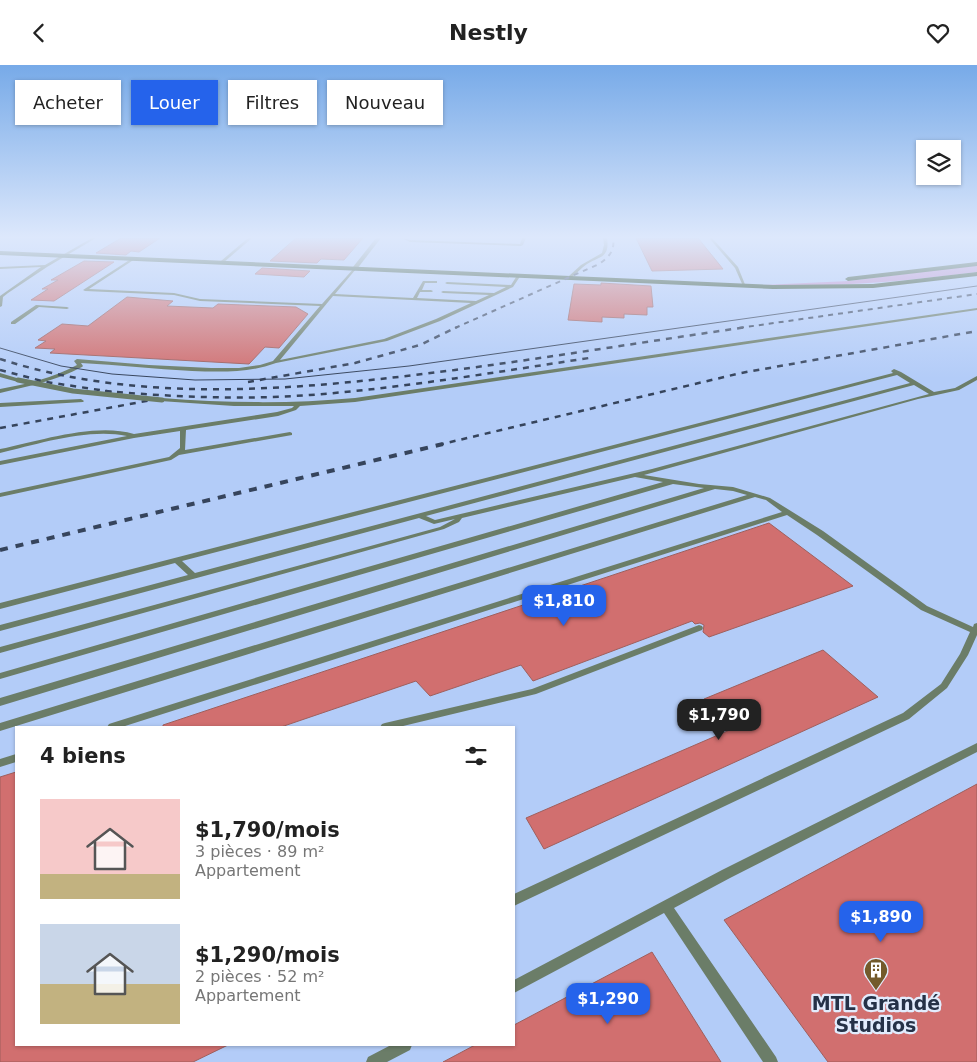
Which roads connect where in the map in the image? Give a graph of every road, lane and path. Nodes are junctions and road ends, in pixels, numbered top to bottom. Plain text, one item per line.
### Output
1 (18, 285) edge
2 (93, 285) edge
3 (341, 285) edge
4 (752, 285) edge
5 (886, 285) edge
6 (422, 286) junction
7 (512, 286) joint
8 (445, 287) junction
9 (504, 290) junction
10 (496, 294) junction
11 (332, 295) junction
12 (414, 299) junction
13 (0, 300) edge
14 (478, 302) junction
15 (324, 305) junction
16 (0, 307) edge
17 (67, 308) dead end
18 (977, 309) edge
19 (13, 323) dead end
20 (275, 362) junction
21 (0, 375) edge
22 (977, 378) edge
23 (915, 383) junction
24 (0, 391) edge
25 (933, 393) junction
26 (81, 401) dead end
27 (298, 404) junction
28 (0, 405) edge
29 (183, 428) junction
30 (290, 434) dead end
31 (134, 436) junction
32 (0, 451) edge
33 (180, 453) junction
34 (0, 463) edge
35 (633, 475) junction
36 (671, 482) junction
37 (713, 487) junction
38 (0, 495) edge
39 (755, 495) junction
40 (788, 512) junction
41 (418, 515) junction
42 (461, 516) junction
43 (176, 560) junction
44 (193, 576) junction
45 (0, 601) edge
46 (13, 602) junction
47 (0, 606) edge
48 (0, 628) edge
49 (699, 628) dead end
50 (976, 628) edge
51 (0, 650) edge
52 (0, 676) edge
53 (0, 702) edge
54 (115, 726) edge
55 (389, 726) edge
56 (0, 727) edge
57 (977, 747) edge
58 (15, 758) edge
59 (0, 763) edge
60 (515, 900) edge
61 (667, 907) junction
62 (515, 986) edge
63 (403, 1046) edge
64 (373, 1062) edge
65 (771, 1062) edge

1 - 13 lane
2 - 15 lane
3 - 11 lane
4 - 5 main road
6 - 6 lane
6 - 12 lane
7 - 8 lane
7 - 9 lane
8 - 9 lane
8 - 10 lane
9 - 10 lane
10 - 14 lane
11 - 12 lane
11 - 15 lane
12 - 14 lane
13 - 16 lane
14 - 20 lane
15 - 20 lane
17 - 19 lane
18 - 27 lane
20 - 24 lane
21 - 27 lane, bridge
22 - 25 lane
23 - 25 lane
23 - 41 lane
23 - 43 lane
25 - 35 lane
26 - 28 lane
27 - 29 lane
29 - 31 lane
29 - 33 lane
30 - 33 lane
31 - 32 lane
31 - 34 lane
33 - 38 lane
35 - 36 lane
35 - 42 lane
36 - 37 lane
36 - 52 lane
37 - 39 lane
37 - 53 lane
39 - 40 lane
39 - 56 lane
40 - 50 lane
40 - 54 lane
41 - 42 lane
41 - 44 lane
42 - 51 lane
43 - 44 lane
43 - 46 lane
44 - 48 lane
45 - 46 lane
46 - 47 lane
49 - 55 lane
50 - 60 lane
57 - 61 lane
58 - 59 lane
61 - 62 lane
61 - 65 lane
63 - 64 lane

